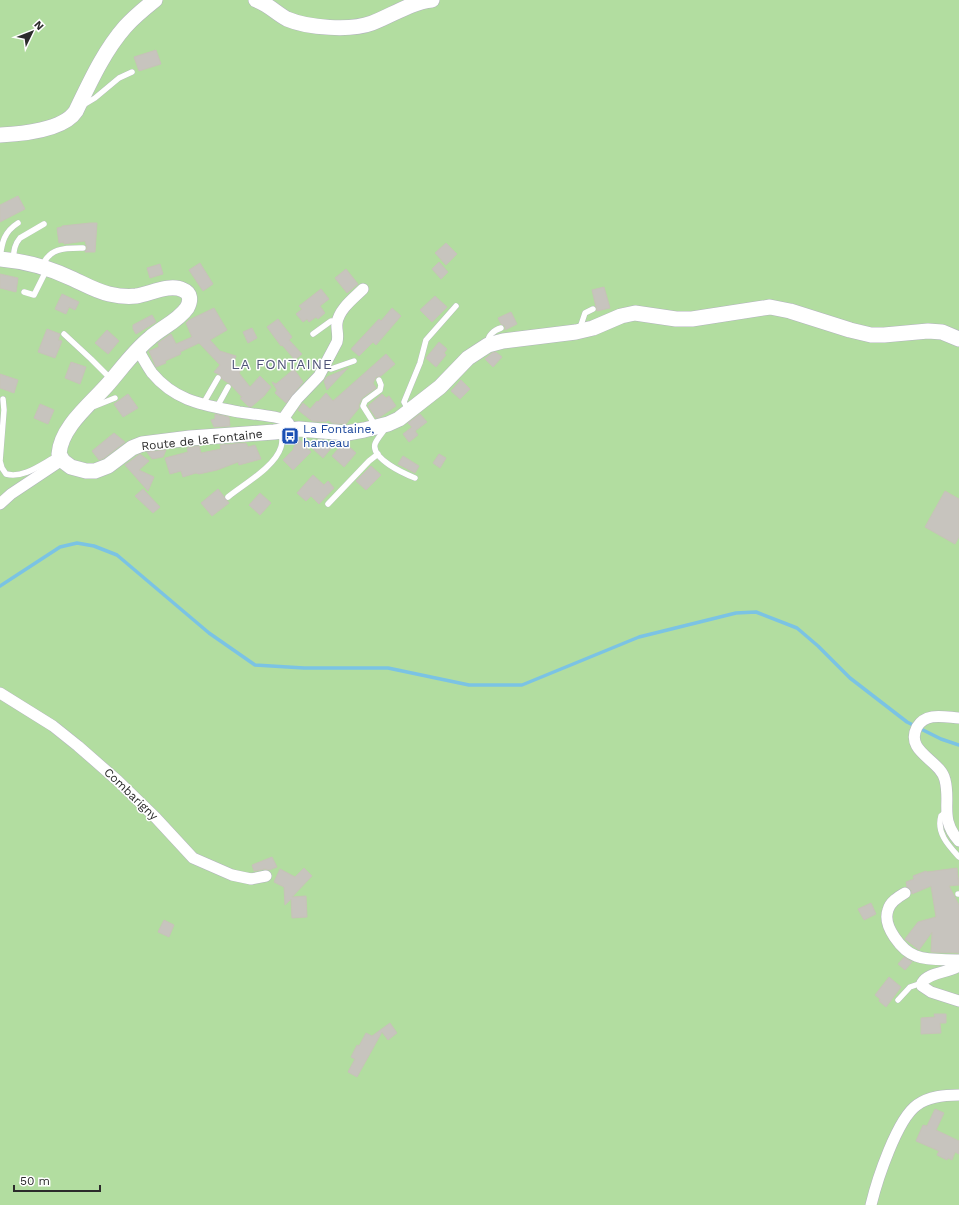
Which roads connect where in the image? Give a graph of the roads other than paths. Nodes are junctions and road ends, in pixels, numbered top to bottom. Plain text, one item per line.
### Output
1 (155, 0) edge
2 (256, 0) edge
3 (432, 0) edge
4 (132, 72) dead end
5 (80, 103) junction
6 (0, 135) edge
7 (18, 222) dead end
8 (44, 224) dead end
9 (83, 248) dead end
10 (5, 259) edge
11 (44, 268) junction
12 (363, 290) dead end
13 (24, 292) dead end
14 (456, 306) dead end
15 (593, 309) dead end
16 (337, 322) junction
17 (501, 328) dead end
18 (581, 331) junction
19 (64, 334) dead end
20 (313, 334) dead end
21 (959, 339) edge
22 (489, 345) junction
23 (138, 350) junction
24 (354, 361) dead end
25 (328, 368) dead end
26 (218, 378) dead end
27 (112, 380) junction
28 (379, 380) dead end
29 (228, 387) dead end
30 (115, 398) dead end
31 (3, 400) dead end
32 (203, 404) junction
33 (86, 407) junction
34 (217, 407) junction
35 (410, 411) junction
36 (379, 426) junction
37 (285, 427) junction
38 (378, 454) junction
39 (61, 457) junction
40 (2, 472) edge
41 (415, 478) dead end
42 (228, 497) dead end
43 (0, 504) edge
44 (328, 504) dead end
45 (0, 693) edge
46 (959, 718) edge
47 (946, 812) junction
48 (959, 841) edge
49 (959, 857) edge
50 (266, 876) dead end
51 (905, 893) dead end
52 (959, 960) edge
53 (959, 966) edge
54 (922, 983) junction
55 (898, 1000) dead end
56 (959, 1001) edge
57 (959, 1095) edge
58 (871, 1205) edge

1 - 5 street
2 - 3 street
4 - 5 lane
5 - 6 street
7 - 10 lane
8 - 10 lane
9 - 11 lane
10 - 11 street
11 - 13 lane
11 - 23 street
12 - 16 street
14 - 35 lane
15 - 18 lane
16 - 20 lane
16 - 37 street
17 - 22 lane
18 - 21 street, Route de la Fontaine
18 - 22 street, Route de la Fontaine
19 - 27 lane
22 - 35 street, Route de la Fontaine
23 - 27 street
23 - 32 street
24 - 25 lane
26 - 32 lane
27 - 33 street
28 - 36 lane
29 - 34 lane
30 - 33 lane
31 - 40 lane
32 - 34 street
33 - 39 street
34 - 37 street
35 - 36 street, Route de la Fontaine
36 - 37 street, Route de la Fontaine
36 - 38 lane
37 - 39 street, Route de la Fontaine
37 - 42 lane
38 - 41 lane
38 - 44 lane
39 - 40 lane
39 - 43 street
45 - 50 street, Combarigny
46 - 47 street
47 - 48 street
47 - 49 lane
51 - 52 street
53 - 54 street
54 - 55 lane
54 - 56 street
57 - 58 street

